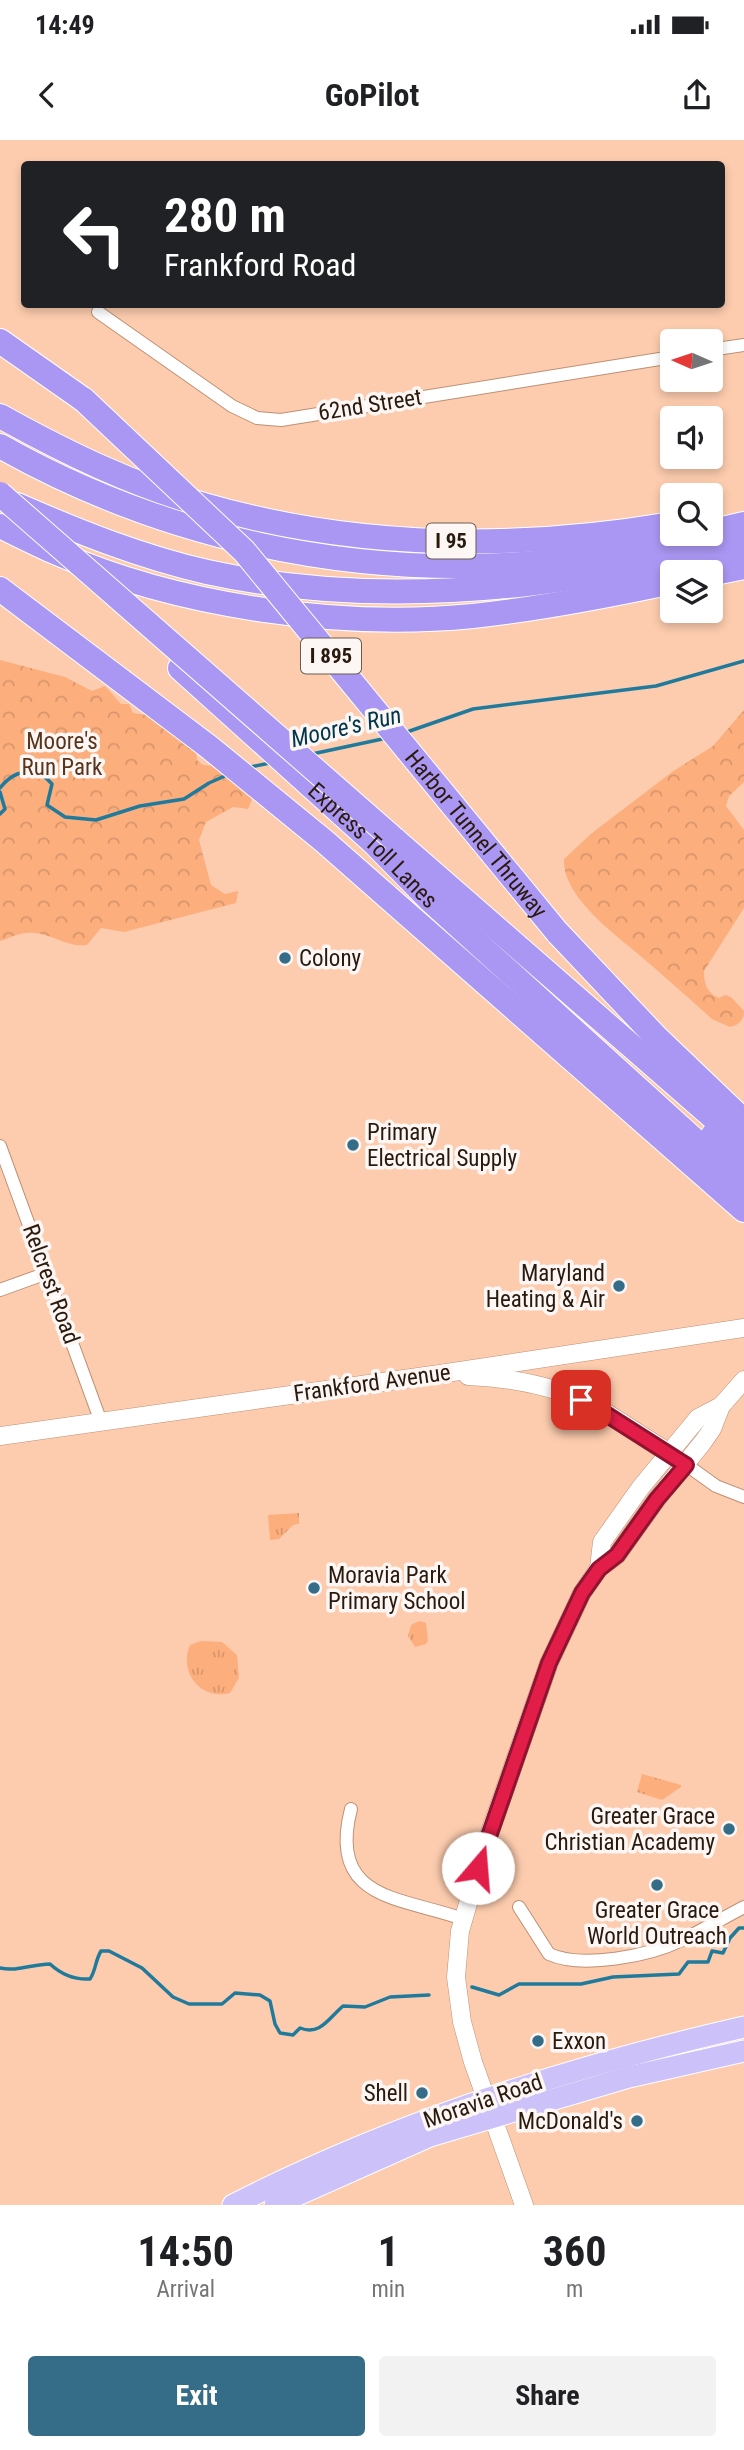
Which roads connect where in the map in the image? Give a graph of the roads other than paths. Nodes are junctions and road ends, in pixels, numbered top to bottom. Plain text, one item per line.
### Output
1 (99, 312) dead end
2 (0, 341) edge
3 (744, 345) edge
4 (723, 348) edge
5 (660, 359) edge
6 (0, 415) edge
7 (0, 446) edge
8 (0, 496) edge
9 (0, 510) edge
10 (744, 510) edge
11 (723, 514) edge
12 (744, 524) edge
13 (660, 525) edge
14 (0, 526) edge
15 (723, 529) edge
16 (660, 543) edge
17 (744, 547) edge
18 (744, 567) edge
19 (723, 571) edge
20 (660, 584) edge
21 (0, 589) edge
22 (384, 841) junction
23 (744, 1121) edge
24 (744, 1144) edge
25 (0, 1146) edge
26 (744, 1162) edge
27 (742, 1203) edge
28 (47, 1273) junction
29 (0, 1290) edge
30 (744, 1328) edge
31 (509, 1363) junction
32 (440, 1374) junction
33 (744, 1380) edge
34 (545, 1389) junction
35 (722, 1406) junction
36 (101, 1422) junction
37 (0, 1436) edge
38 (670, 1453) junction
39 (686, 1465) junction
40 (744, 1497) edge
41 (599, 1569) junction
42 (351, 1809) dead end
43 (519, 1907) dead end
44 (744, 1907) edge
45 (463, 1919) junction
46 (744, 2027) edge
47 (744, 2051) edge
48 (491, 2109) junction
49 (233, 2205) edge
50 (275, 2205) edge
51 (524, 2205) edge

1 - 5 street, 62nd Street
2 - 23 highway, Harbor Tunnel Thruway / I 895, bridge
3 - 4 street
6 - 13 highway, I 95
7 - 16 highway
8 - 17 highway, Express Toll Lanes
8 - 22 highway, Express Toll Lanes, bridge
9 - 22 highway, Express Toll Lanes
10 - 11 highway
12 - 15 highway
14 - 20 highway
18 - 19 highway
21 - 27 highway
22 - 24 highway, Express Toll Lanes
22 - 26 highway
22 - 27 highway, Express Toll Lanes
25 - 28 street, Relcrest Road
28 - 29 street
28 - 36 street, Relcrest Road
30 - 31 street, Frankford Avenue
31 - 32 street, Frankford Avenue
31 - 34 street
32 - 34 street
32 - 36 street, Frankford Avenue
33 - 35 street
34 - 38 street
35 - 38 street
35 - 39 street
36 - 37 street, Frankford Avenue
38 - 39 street
38 - 41 street
39 - 40 street
39 - 41 street
41 - 45 street
42 - 45 street
43 - 44 street
45 - 48 street
46 - 48 main road, Moravia Road
47 - 48 main road, Moravia Road
48 - 49 main road, Moravia Road
48 - 50 main road, Moravia Road
48 - 51 street

